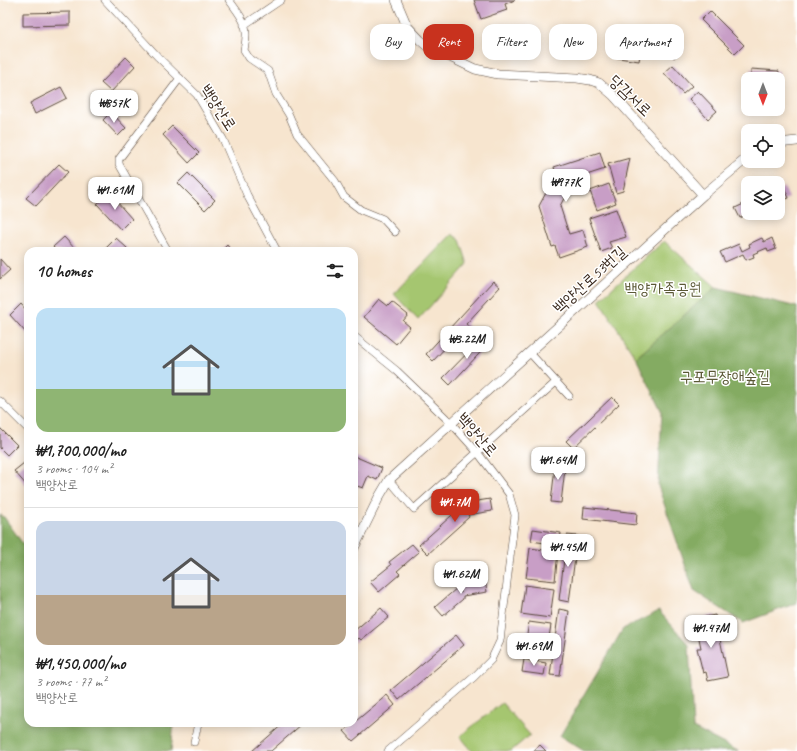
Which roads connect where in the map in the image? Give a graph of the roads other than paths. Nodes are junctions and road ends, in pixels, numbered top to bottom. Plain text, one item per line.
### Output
1 (106, 0) edge
2 (229, 0) edge
3 (281, 0) edge
4 (396, 0) edge
5 (244, 26) junction
6 (180, 78) junction
7 (797, 141) edge
8 (785, 142) edge
9 (741, 163) edge
10 (703, 195) junction
11 (395, 232) dead end
12 (166, 247) edge
13 (275, 247) edge
14 (358, 339) edge
15 (530, 353) junction
16 (556, 382) junction
17 (570, 396) dead end
18 (0, 401) edge
19 (452, 424) junction
20 (24, 425) edge
21 (478, 453) junction
22 (389, 480) junction
23 (358, 540) edge
24 (197, 727) edge
25 (194, 742) dead end
26 (388, 751) edge

1 - 6 street, 백양산로
2 - 5 street
3 - 5 street
4 - 10 street, 당감서로
5 - 11 street
6 - 12 street
6 - 13 street, 백양산로
7 - 8 street
9 - 10 street, 백양산로53번길
10 - 15 street, 백양산로53번길
14 - 19 street, 백양산로
15 - 16 street
15 - 19 street, 백양산로53번길
16 - 17 street
16 - 21 street
18 - 20 street
19 - 21 street, 백양산로
19 - 22 street, 백양산로53번길
21 - 22 street
21 - 26 street, 백양산로
22 - 23 street, 백양산로53번길
24 - 25 street

